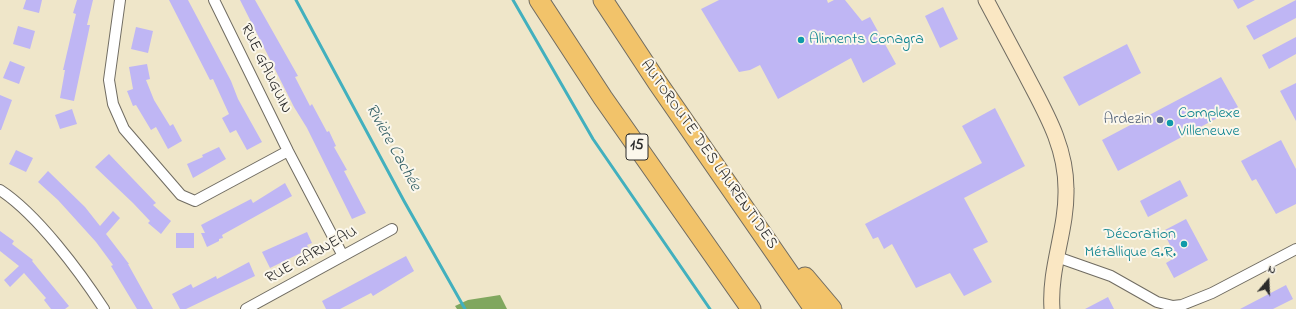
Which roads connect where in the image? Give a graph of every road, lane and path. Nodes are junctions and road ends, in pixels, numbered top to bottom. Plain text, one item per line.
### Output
1 (120, 0) edge
2 (214, 0) edge
3 (539, 0) edge
4 (603, 0) edge
5 (986, 0) edge
6 (288, 151) junction
7 (0, 190) edge
8 (738, 201) junction
9 (392, 229) dead end
10 (1296, 249) edge
11 (343, 256) junction
12 (1057, 257) junction
13 (258, 306) edge
14 (1169, 307) edge
15 (104, 309) edge
16 (246, 309) edge
17 (751, 309) edge
18 (814, 309) edge
19 (832, 309) edge
20 (1052, 309) edge

1 - 6 street
2 - 6 street, RUE GAUGUIN
3 - 17 highway, 15
4 - 8 highway, AUTOROUTE DES LAURENTIDES
5 - 12 street
6 - 11 street, RUE GAUGUIN
7 - 15 street
8 - 18 highway, AUTOROUTE DES LAURENTIDES
8 - 19 highway
9 - 11 street, RUE GARNEAU
10 - 14 street
11 - 13 street, RUE GARNEAU
12 - 14 street
12 - 20 street
13 - 16 street, RUE GARNEAU

